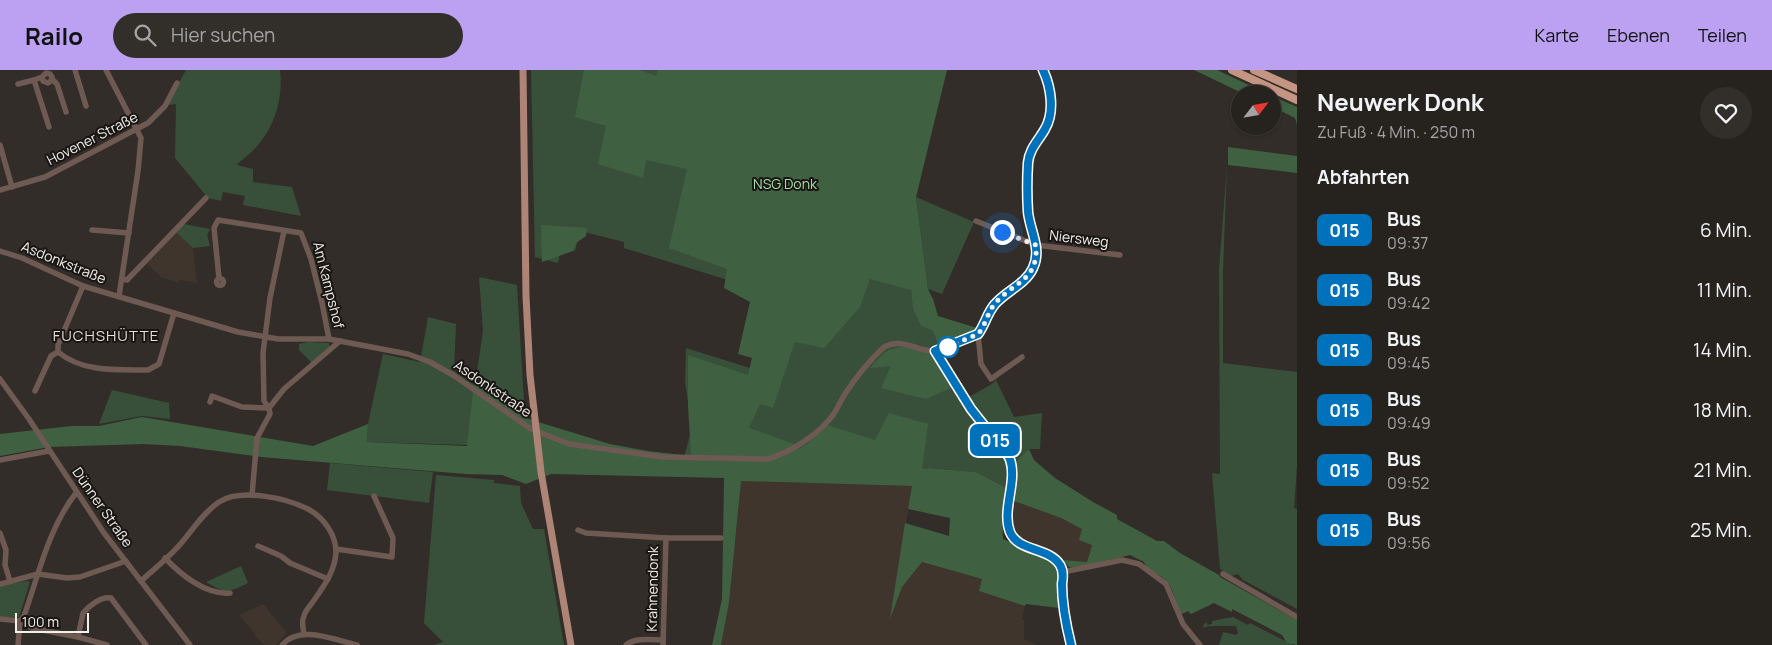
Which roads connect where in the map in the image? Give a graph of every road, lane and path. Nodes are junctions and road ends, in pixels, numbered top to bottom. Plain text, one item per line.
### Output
1 (75, 70) edge
2 (106, 70) edge
3 (523, 70) edge
4 (1043, 70) edge
5 (1232, 70) edge
6 (1254, 70) edge
7 (52, 74) edge
8 (34, 80) junction
9 (177, 83) dead end
10 (18, 84) dead end
11 (1297, 90) edge
12 (1297, 100) edge
13 (86, 106) dead end
14 (66, 112) dead end
15 (48, 127) dead end
16 (137, 130) junction
17 (0, 145) edge
18 (12, 187) junction
19 (0, 190) edge
20 (206, 198) dead end
21 (976, 221) dead end
22 (92, 230) dead end
23 (284, 231) junction
24 (128, 233) junction
25 (1036, 245) junction
26 (0, 251) edge
27 (1120, 255) dead end
28 (219, 278) dead end
29 (122, 279) junction
30 (83, 286) junction
31 (119, 296) junction
32 (174, 313) junction
33 (978, 334) junction
34 (265, 338) junction
35 (330, 339) junction
36 (340, 341) junction
37 (935, 351) junction
38 (58, 352) junction
39 (1022, 357) dead end
40 (0, 379) edge
41 (36, 391) dead end
42 (210, 402) dead end
43 (269, 408) junction
44 (49, 451) junction
45 (0, 460) edge
46 (76, 492) junction
47 (252, 495) junction
48 (374, 496) dead end
49 (578, 530) dead end
50 (0, 533) edge
51 (666, 538) junction
52 (721, 538) dead end
53 (1, 542) edge
54 (258, 546) dead end
55 (336, 549) junction
56 (3, 558) edge
57 (165, 558) junction
58 (126, 561) junction
59 (1063, 572) junction
60 (38, 574) junction
61 (1223, 574) dead end
62 (328, 579) junction
63 (141, 580) junction
64 (10, 581) junction
65 (0, 584) edge
66 (230, 593) dead end
67 (1297, 617) edge
68 (0, 619) edge
69 (20, 621) junction
70 (304, 634) junction
71 (78, 637) junction
72 (663, 643) edge
73 (18, 645) edge
74 (107, 645) edge
75 (146, 645) edge
76 (190, 645) edge
77 (282, 645) edge
78 (357, 645) edge
79 (571, 645) edge
80 (626, 645) edge
81 (1071, 645) edge
82 (1200, 645) edge

1 - 13 street
2 - 16 street
3 - 79 main road
4 - 25 street
5 - 12 highway
6 - 11 highway
7 - 8 street
7 - 14 street
8 - 10 street
8 - 15 street
9 - 16 street, Hovener Straße
16 - 18 street, Hovener Straße
16 - 24 street
17 - 18 street
18 - 19 street, Hovener Straße
20 - 29 street
21 - 25 street, Niersweg
22 - 24 street
23 - 28 street, Am Kampshof
23 - 34 street
23 - 35 street, Am Kampshof
24 - 29 street
25 - 27 street, Niersweg
25 - 33 street
26 - 30 street, Asdonkstraße
29 - 31 street
30 - 31 street, Asdonkstraße
30 - 38 street
31 - 32 street, Asdonkstraße
32 - 34 street, Asdonkstraße
32 - 38 street
33 - 37 street
33 - 39 street
34 - 35 street, Asdonkstraße
34 - 43 street
35 - 36 street, Asdonkstraße
36 - 37 street, Asdonkstraße
36 - 43 street
37 - 59 street
38 - 41 street
40 - 44 street, Dünner Straße
42 - 43 street
43 - 47 street
44 - 45 street
44 - 46 street, Dünner Straße
46 - 58 street, Dünner Straße
46 - 60 street
47 - 55 street
47 - 57 street
48 - 55 street
49 - 51 street, Krahnendonk
50 - 53 street
51 - 52 street, Krahnendonk
51 - 72 street, Krahnendonk
53 - 56 street
54 - 62 street
55 - 62 street
56 - 64 street
57 - 63 street
57 - 66 street
58 - 60 street
58 - 63 street, Dünner Straße
59 - 81 street
59 - 82 street
60 - 64 street
60 - 69 street
61 - 67 street
62 - 70 street
63 - 76 street, Dünner Straße
64 - 65 street
68 - 69 street
69 - 71 street
69 - 73 street
70 - 77 street
70 - 78 street
71 - 74 street
71 - 75 street
72 - 80 street, Krahnendonk

